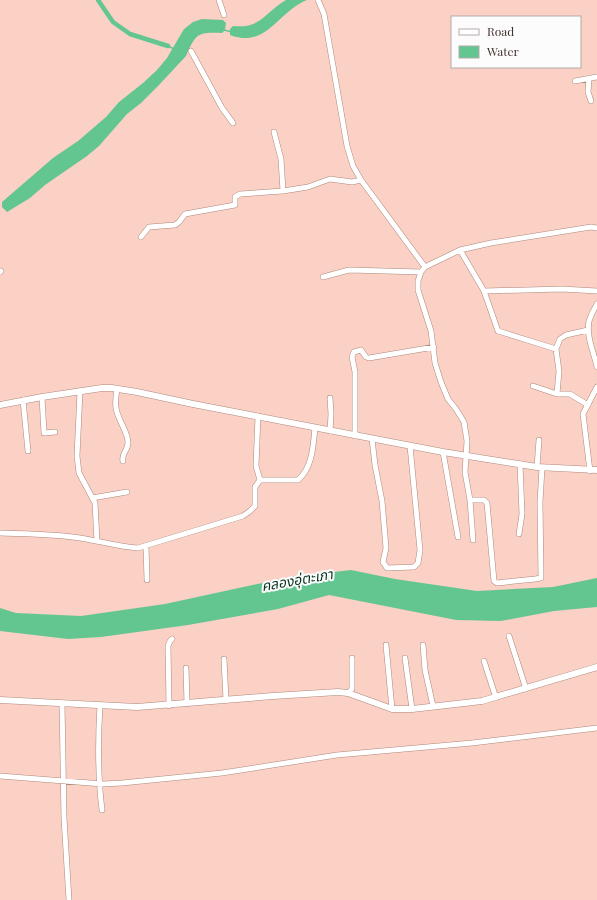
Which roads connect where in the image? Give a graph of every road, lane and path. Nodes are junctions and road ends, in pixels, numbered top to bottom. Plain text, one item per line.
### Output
1 (219, 0) edge
2 (318, 0) edge
3 (224, 15) dead end
4 (191, 50) dead end
5 (597, 77) edge
6 (589, 78) junction
7 (575, 81) dead end
8 (590, 101) dead end
9 (233, 123) dead end
10 (274, 132) dead end
11 (361, 180) junction
12 (283, 191) junction
13 (597, 228) edge
14 (141, 237) dead end
15 (460, 250) junction
16 (425, 267) junction
17 (421, 272) junction
18 (323, 277) dead end
19 (484, 291) junction
20 (597, 291) edge
21 (597, 304) edge
22 (588, 330) junction
23 (434, 347) junction
24 (556, 350) junction
25 (596, 354) edge
26 (597, 367) edge
27 (533, 386) dead end
28 (597, 387) edge
29 (117, 389) junction
30 (80, 391) junction
31 (557, 394) junction
32 (42, 397) junction
33 (330, 398) dead end
34 (23, 400) junction
35 (0, 405) edge
36 (588, 405) junction
37 (258, 416) junction
38 (315, 428) junction
39 (330, 431) junction
40 (55, 432) dead end
41 (355, 436) junction
42 (372, 439) junction
43 (539, 440) dead end
44 (410, 446) junction
45 (28, 450) dead end
46 (443, 452) junction
47 (467, 456) junction
48 (123, 461) dead end
49 (520, 464) junction
50 (540, 468) junction
51 (597, 470) edge
52 (590, 471) junction
53 (260, 480) junction
54 (127, 492) dead end
55 (92, 498) junction
56 (470, 500) junction
57 (0, 533) edge
58 (519, 534) dead end
59 (458, 537) dead end
60 (473, 540) dead end
61 (97, 541) junction
62 (146, 546) junction
63 (147, 580) dead end
64 (509, 636) dead end
65 (172, 639) dead end
66 (386, 645) dead end
67 (423, 645) dead end
68 (352, 658) dead end
69 (405, 658) dead end
70 (224, 659) dead end
71 (484, 661) dead end
72 (597, 667) edge
73 (186, 668) dead end
74 (526, 689) junction
75 (348, 693) junction
76 (496, 698) junction
77 (0, 700) edge
78 (226, 700) junction
79 (62, 703) junction
80 (187, 704) junction
81 (100, 705) junction
82 (170, 706) junction
83 (433, 706) junction
84 (392, 709) junction
85 (412, 709) junction
86 (597, 728) edge
87 (0, 776) edge
88 (63, 780) junction
89 (100, 784) junction
90 (102, 810) dead end
91 (70, 900) edge

1 - 3 street
2 - 11 street
4 - 9 street
5 - 6 street
6 - 7 street
6 - 8 street
10 - 12 street
11 - 12 street
11 - 16 street
12 - 14 street
13 - 15 street
15 - 16 street
15 - 19 street
16 - 17 street
17 - 18 street
17 - 23 street
19 - 20 street
19 - 24 street
21 - 22 street
22 - 24 street
22 - 25 street
23 - 41 street
23 - 47 street
24 - 31 street
25 - 26 street
27 - 31 street
28 - 36 street
29 - 30 street
29 - 37 street
29 - 48 street
30 - 32 street
30 - 55 street
31 - 36 street
32 - 34 street
32 - 40 street
33 - 39 street
34 - 35 street
34 - 45 street
36 - 52 street
37 - 38 street
37 - 53 street
38 - 39 street
38 - 53 street
39 - 41 street
41 - 42 street
42 - 44 street
42 - 44 street
43 - 50 street
44 - 46 street
46 - 47 street
46 - 59 street
47 - 49 street
47 - 56 street
49 - 50 street
49 - 58 street
50 - 52 street
50 - 56 street
51 - 52 street
53 - 62 street
54 - 55 street
55 - 61 street
56 - 60 street
57 - 61 street
61 - 62 street
62 - 63 street
64 - 74 street
65 - 82 street
66 - 84 street
67 - 83 street
68 - 75 street
69 - 85 street
70 - 78 street
71 - 76 street
72 - 74 street
73 - 80 street
74 - 76 street
75 - 78 street
75 - 84 street
76 - 83 street
77 - 79 street
78 - 80 street
79 - 81 street
79 - 88 street
80 - 82 street
81 - 82 street
81 - 89 street
83 - 85 street
84 - 85 street
86 - 89 street
87 - 88 street
88 - 89 street
88 - 91 street
89 - 90 street

